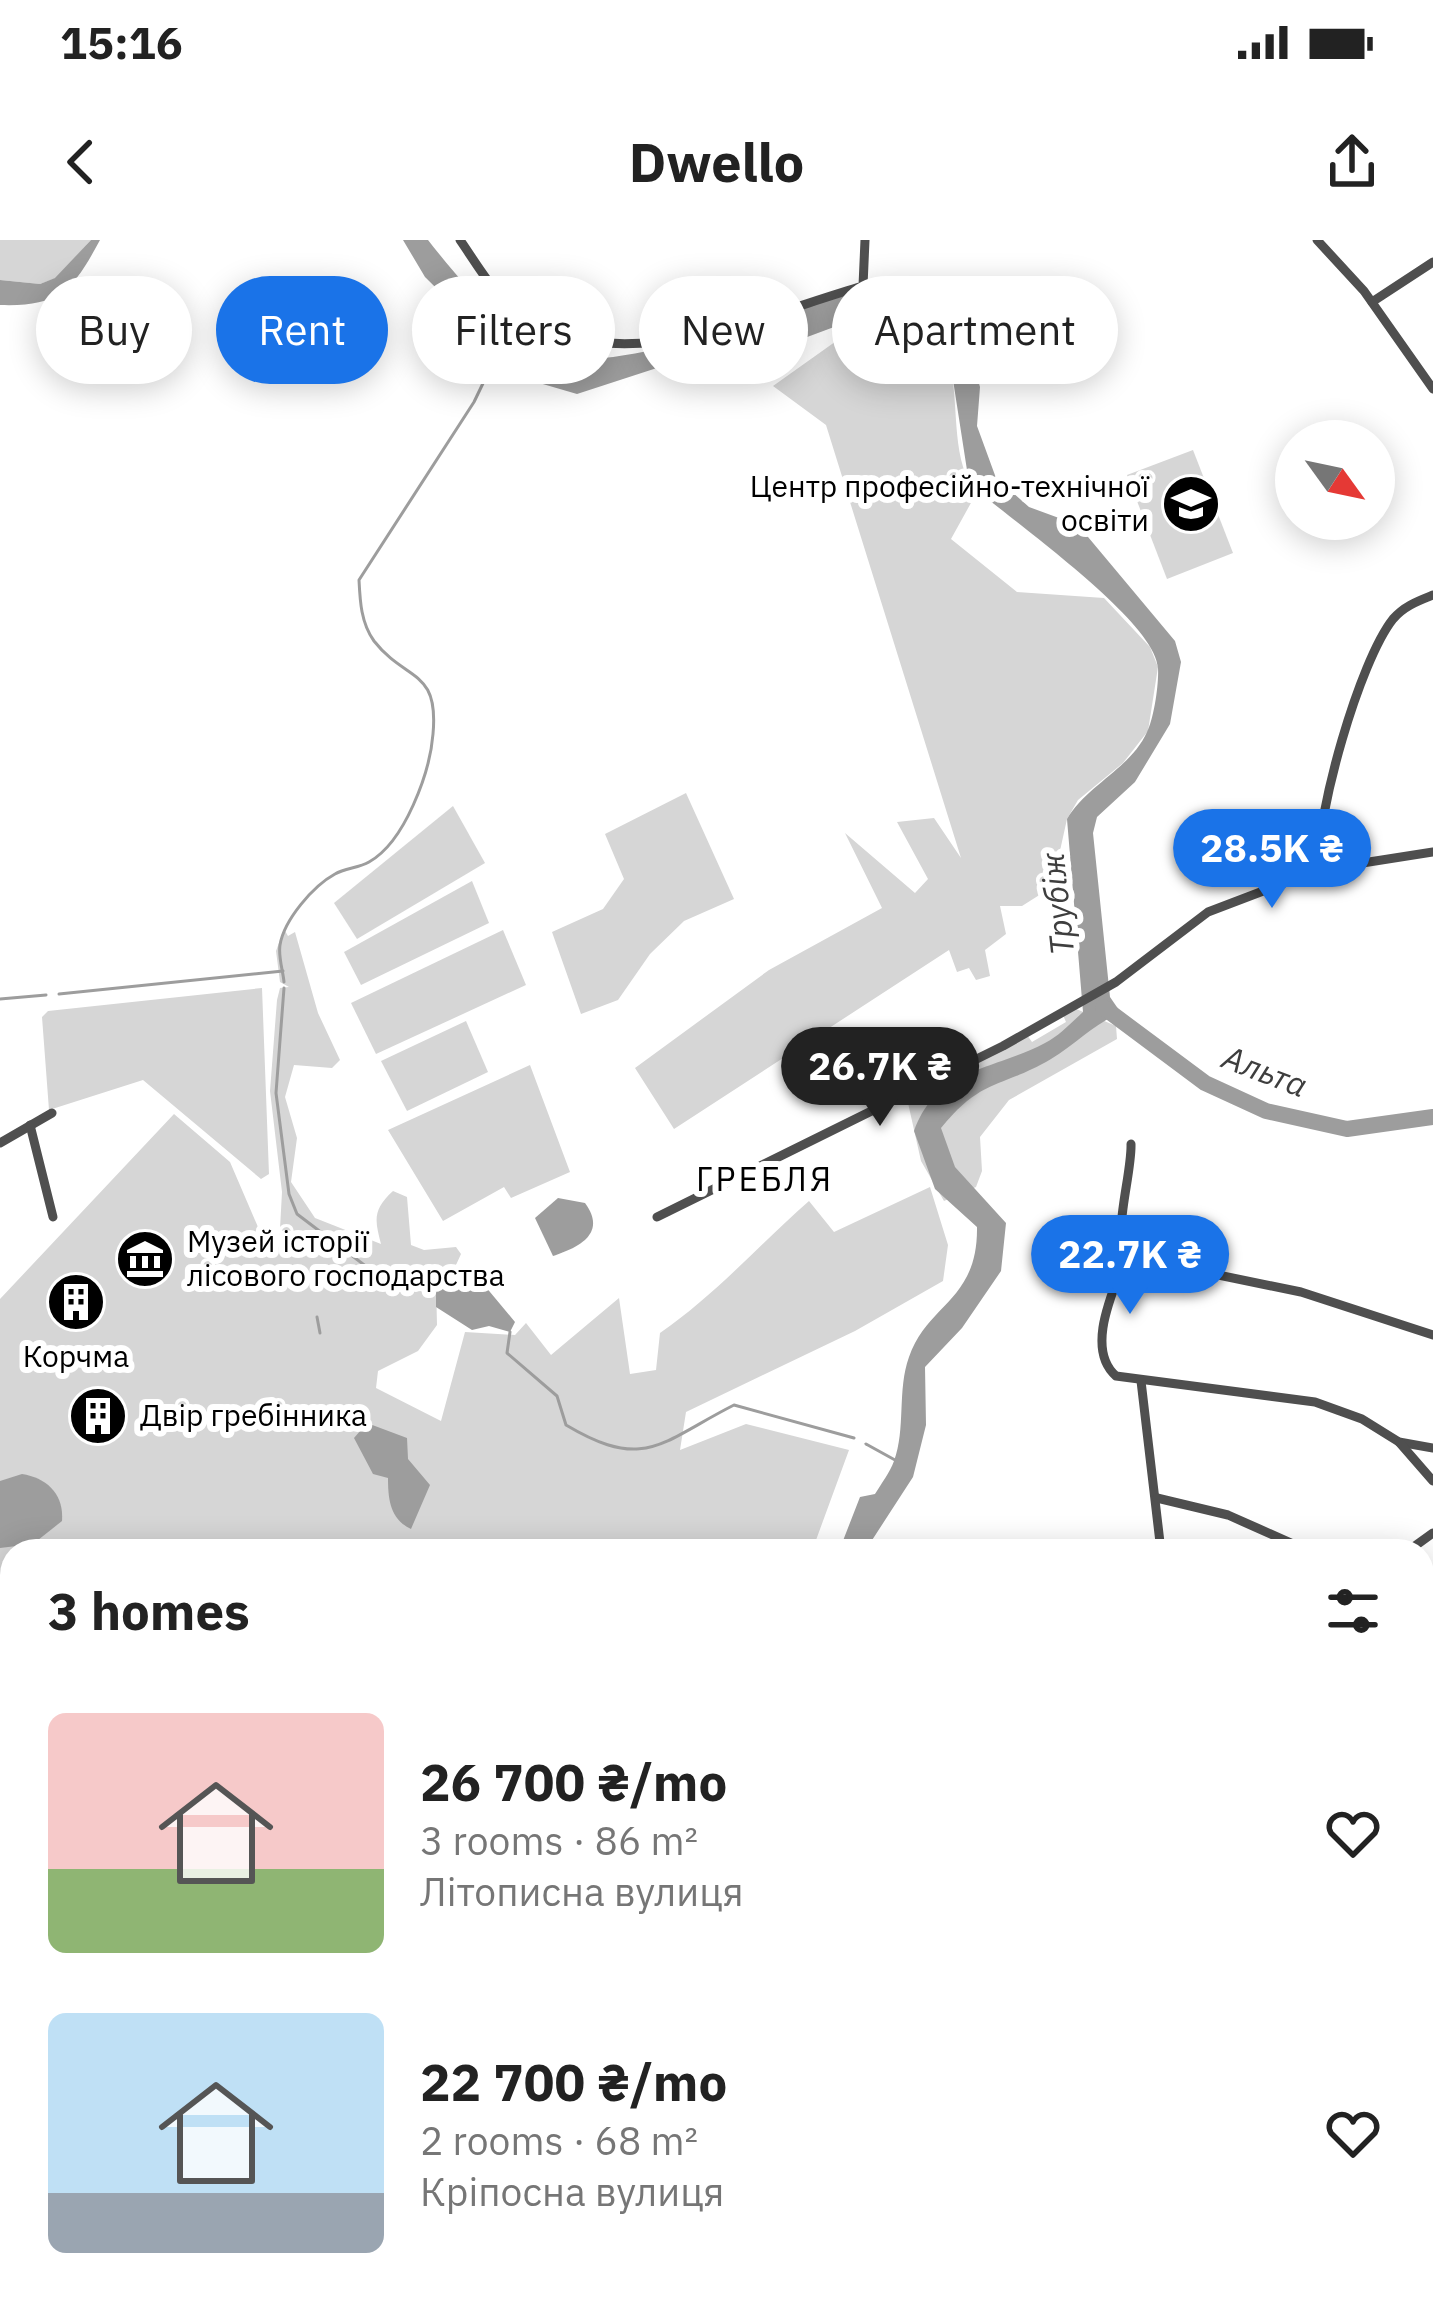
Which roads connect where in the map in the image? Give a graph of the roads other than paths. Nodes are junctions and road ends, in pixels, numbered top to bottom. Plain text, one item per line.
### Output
1 (460, 240) edge
2 (865, 240) edge
3 (1317, 240) edge
4 (1433, 262) edge
5 (1372, 302) junction
6 (1433, 389) edge
7 (1433, 595) edge
8 (1433, 852) edge
9 (1318, 870) junction
10 (52, 1113) dead end
11 (30, 1126) junction
12 (0, 1143) edge
13 (1131, 1144) dead end
14 (53, 1217) dead end
15 (657, 1217) dead end
16 (1126, 1256) junction
17 (1433, 1335) edge
18 (1141, 1381) junction
19 (1399, 1442) junction
20 (1433, 1448) edge
21 (1433, 1480) edge
22 (1157, 1498) junction
23 (1160, 1539) edge
24 (1282, 1539) edge

1 - 2 street
3 - 5 street
4 - 5 street
5 - 6 street
7 - 9 street
8 - 9 street
9 - 15 street
10 - 11 street
11 - 12 street
11 - 14 street
13 - 16 street
16 - 17 street
16 - 18 street
18 - 19 street
18 - 22 street
19 - 20 street
19 - 21 street
22 - 23 street
22 - 24 street

